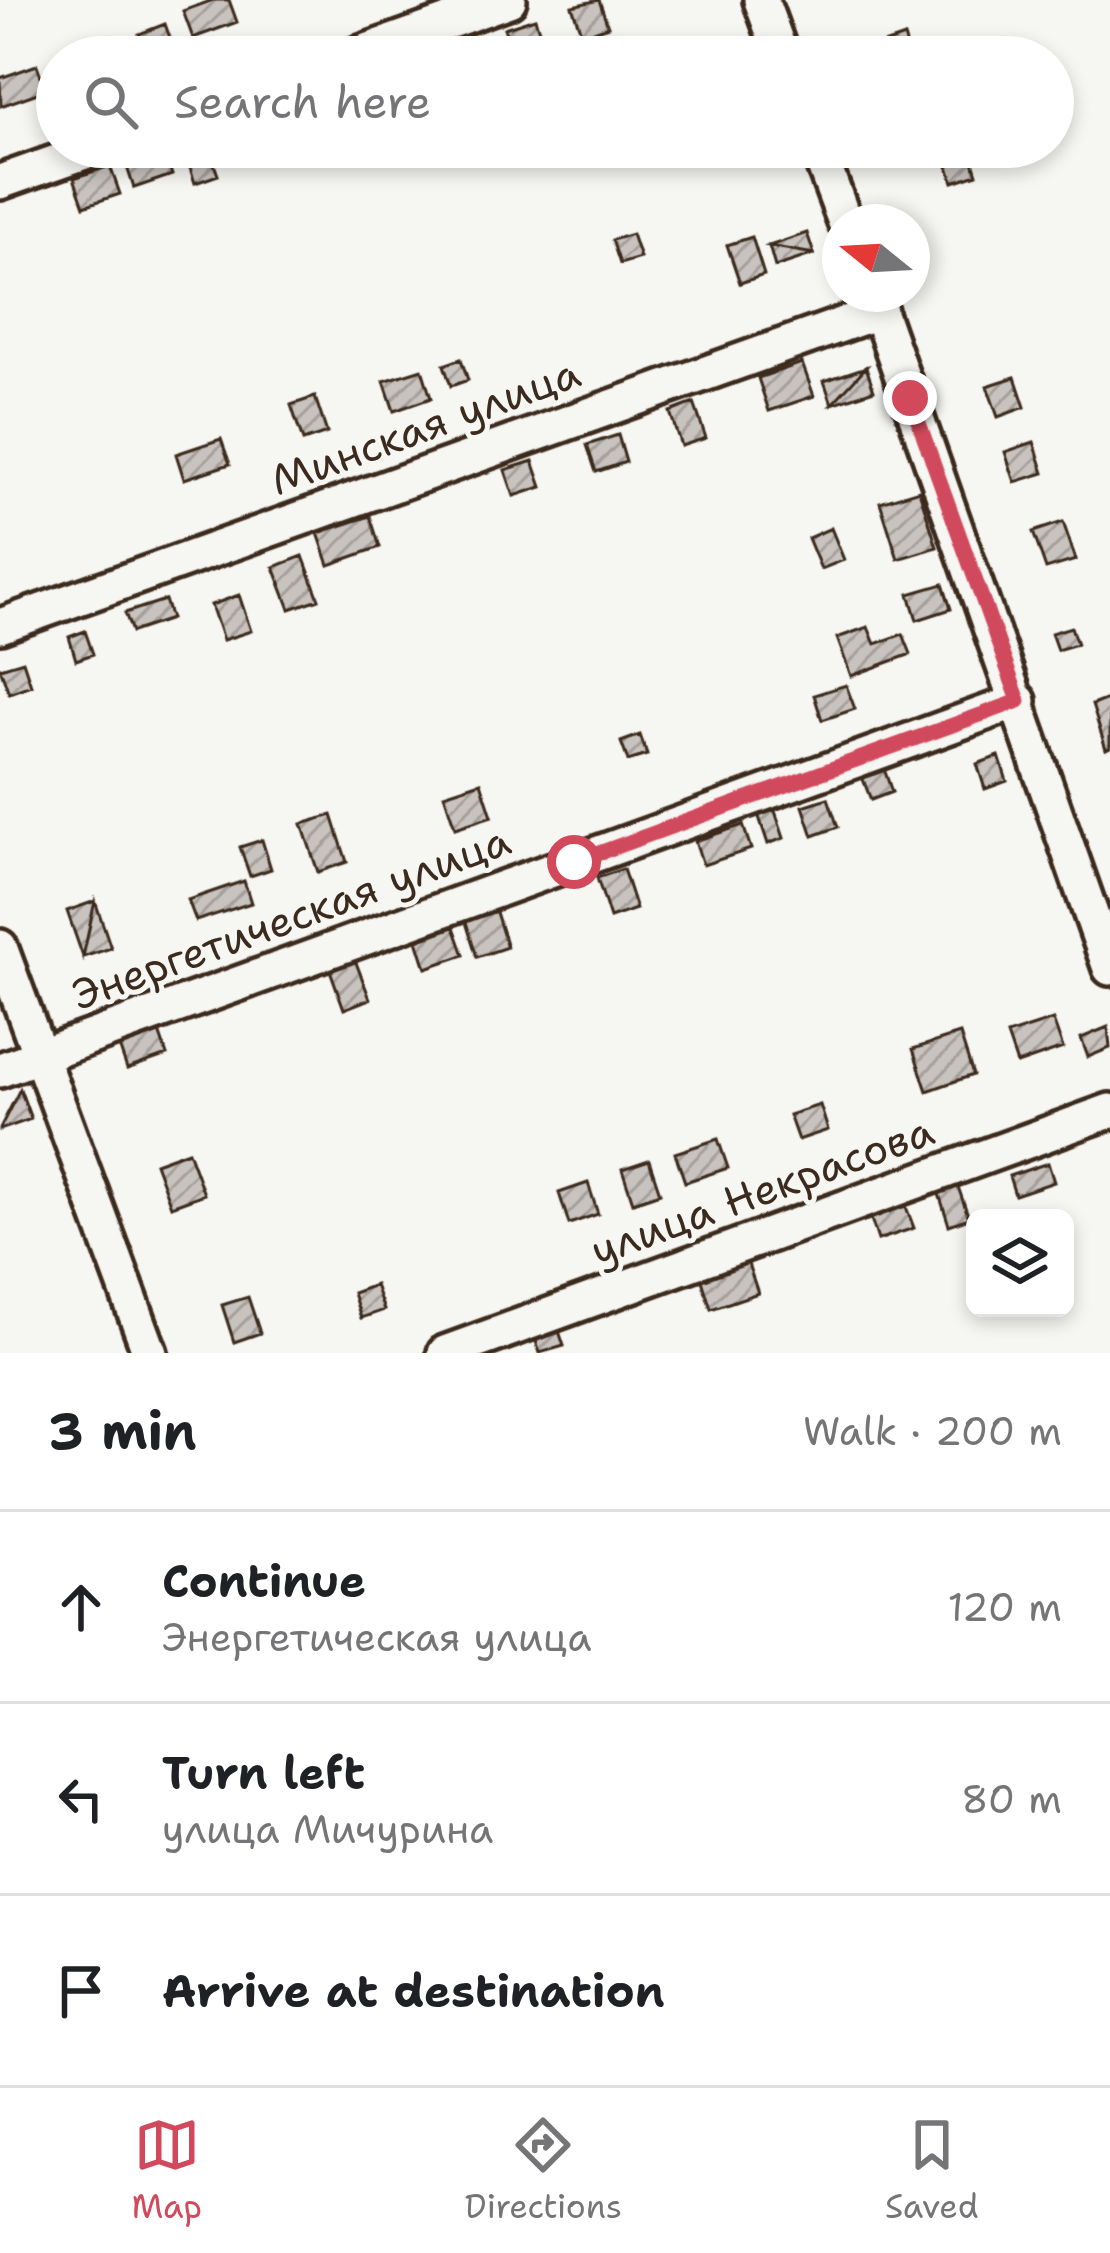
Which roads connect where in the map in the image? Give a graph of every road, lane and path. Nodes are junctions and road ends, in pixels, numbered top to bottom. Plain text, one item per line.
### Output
1 (509, 0) edge
2 (760, 0) edge
3 (409, 36) edge
4 (774, 36) edge
5 (40, 168) edge
6 (825, 168) edge
7 (0, 182) edge
8 (838, 204) edge
9 (852, 312) edge
10 (879, 312) edge
11 (0, 626) edge
12 (1019, 701) junction
13 (0, 947) edge
14 (1110, 968) edge
15 (39, 1056) junction
16 (0, 1070) edge
17 (1110, 1111) edge
18 (150, 1353) edge
19 (445, 1353) edge

1 - 3 street
2 - 4 street
5 - 7 street
6 - 8 street
9 - 11 street, Минская улица
10 - 12 street
12 - 14 street
12 - 15 street, Энергетическая улица
13 - 15 street
15 - 16 street, Энергетическая улица
15 - 18 street
17 - 19 street, улица Некрасова

